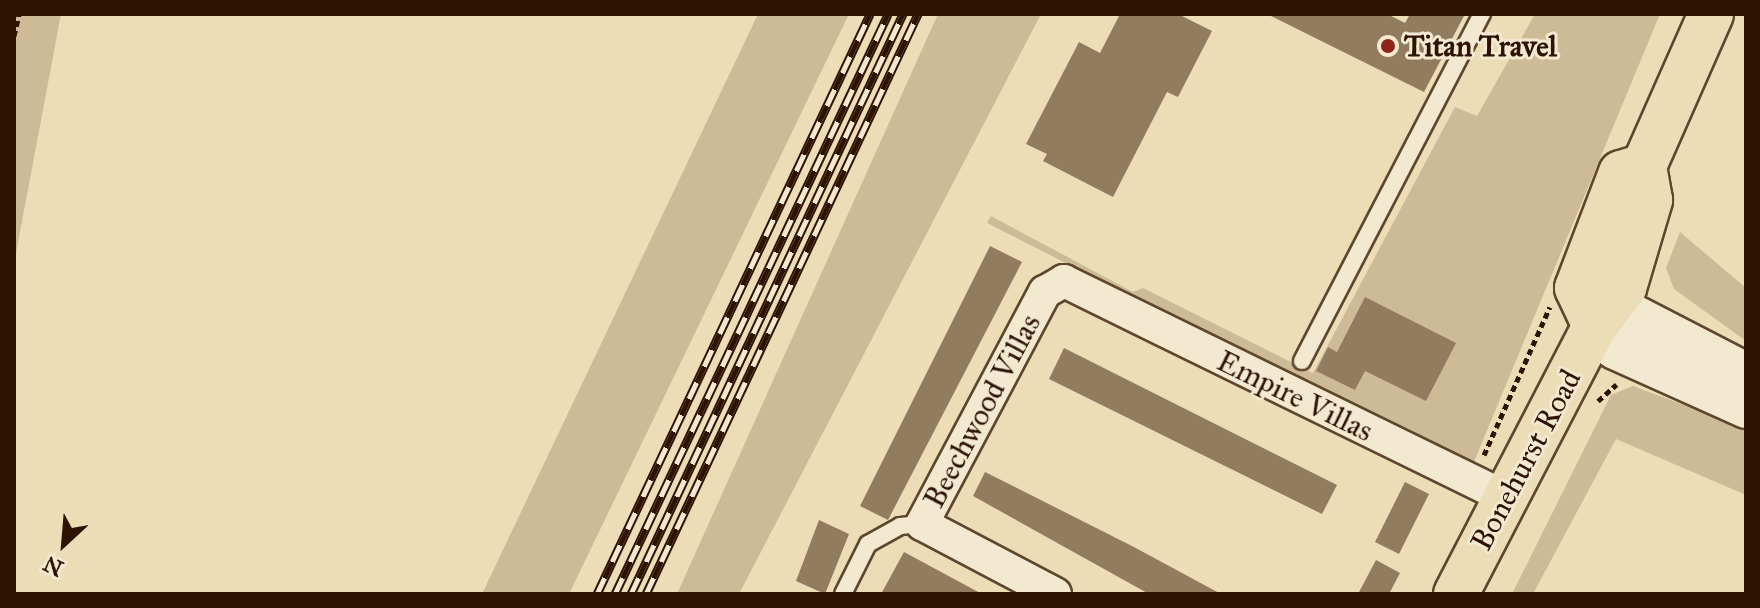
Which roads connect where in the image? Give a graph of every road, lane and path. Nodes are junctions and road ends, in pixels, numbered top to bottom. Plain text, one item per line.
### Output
1 (19, 14) edge
2 (1482, 14) edge
3 (1711, 14) edge
4 (14, 36) edge
5 (1086, 292) joint
6 (1595, 326) junction
7 (1302, 361) dead end
8 (1746, 373) edge
9 (1628, 379) dead end
10 (1746, 408) edge
11 (1594, 411) dead end
12 (1506, 498) junction
13 (922, 524) junction
14 (843, 594) edge
15 (1055, 594) edge
16 (1456, 594) edge

1 - 4 path
2 - 7 lane
3 - 6 main road, Bonehurst Road
5 - 12 street, Empire Villas
5 - 13 street, Beechwood Villas
6 - 8 street
6 - 10 street
6 - 12 main road, Bonehurst Road
9 - 11 path
12 - 16 main road, Bonehurst Road
13 - 14 lane
13 - 15 street, Beechwood Villas

